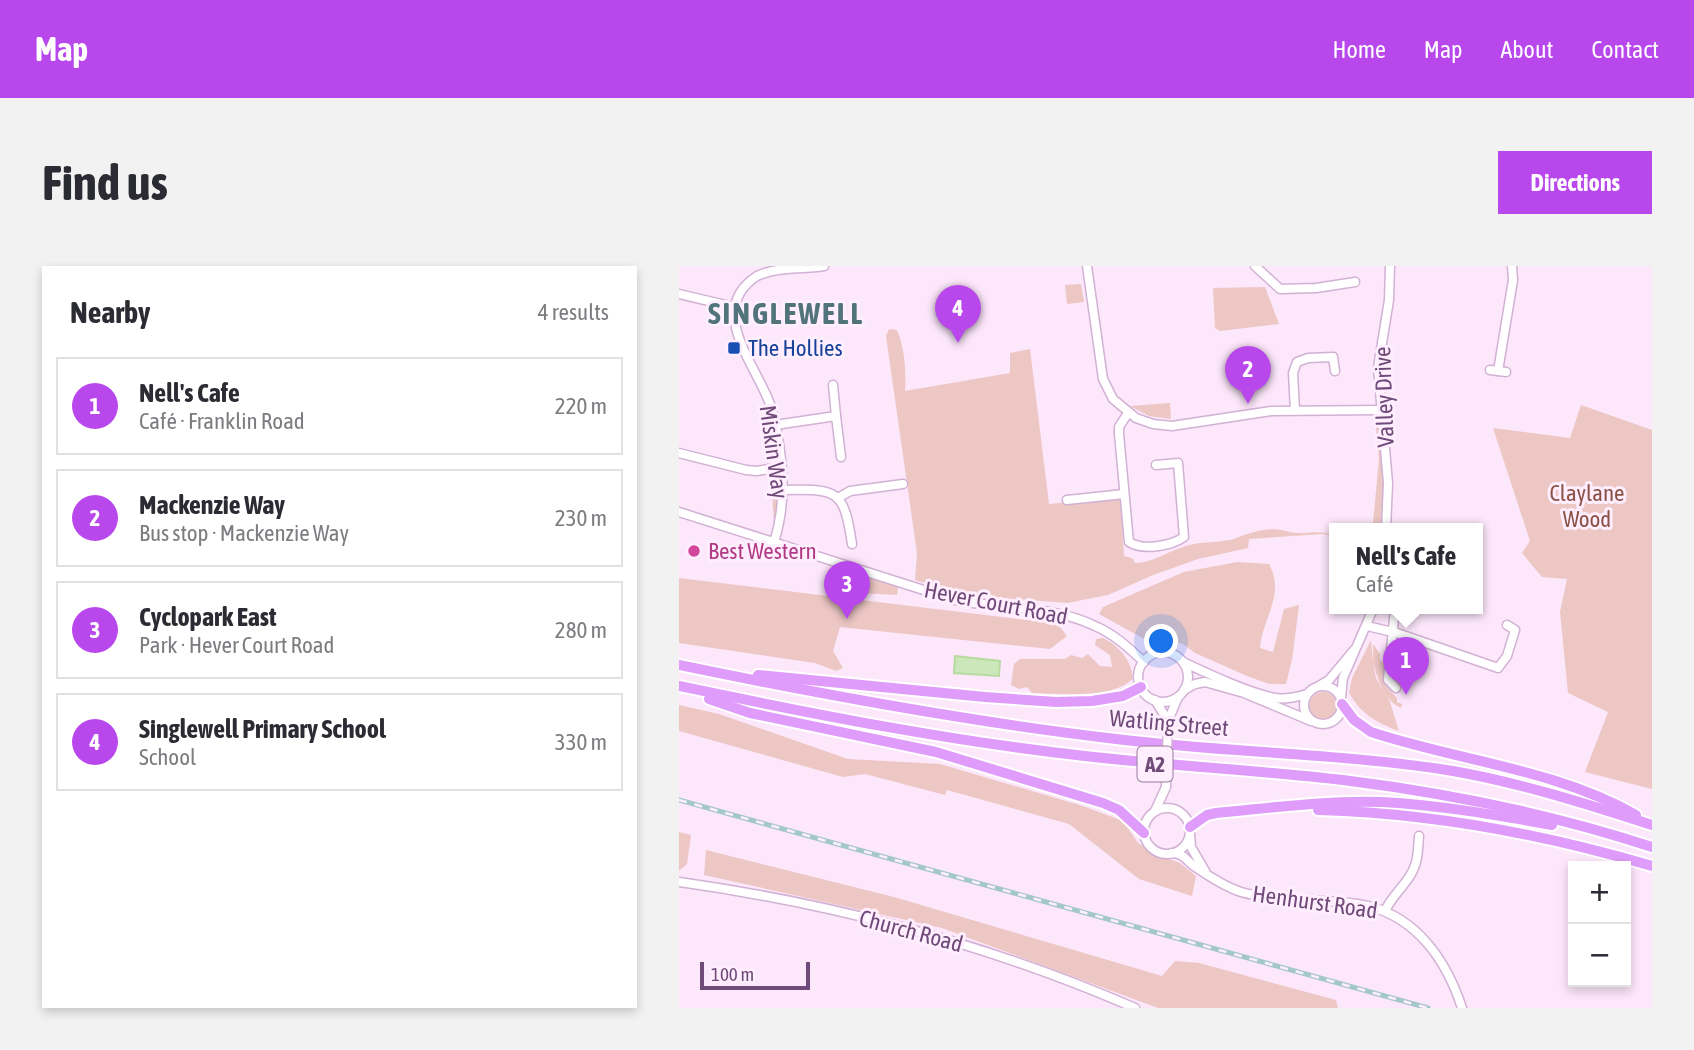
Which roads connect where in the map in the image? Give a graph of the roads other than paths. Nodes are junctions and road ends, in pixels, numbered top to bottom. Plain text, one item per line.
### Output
1 (798, 266) edge
2 (824, 266) edge
3 (1087, 266) edge
4 (1255, 266) edge
5 (1390, 266) edge
6 (1513, 266) edge
7 (1355, 282) dead end
8 (679, 295) edge
9 (734, 307) junction
10 (1335, 371) dead end
11 (1498, 371) dead end
12 (832, 385) dead end
13 (1295, 410) junction
14 (1381, 410) junction
15 (1128, 413) junction
16 (835, 416) junction
17 (775, 425) junction
18 (679, 453) edge
19 (841, 457) dead end
20 (1156, 465) dead end
21 (781, 467) junction
22 (903, 484) dead end
23 (784, 489) junction
24 (1124, 494) junction
25 (838, 498) junction
26 (1067, 500) dead end
27 (679, 512) edge
28 (1386, 523) edge
29 (774, 542) junction
30 (852, 544) dead end
31 (1371, 614) edge
32 (1394, 614) edge
33 (1367, 626) junction
34 (1524, 631) dead end
35 (1391, 632) junction
36 (1356, 649) junction
37 (1144, 662) junction
38 (1183, 662) junction
39 (679, 665) edge
40 (693, 668) junction
41 (679, 687) edge
42 (1141, 687) junction
43 (1318, 687) junction
44 (1396, 688) dead end
45 (1181, 694) junction
46 (1307, 694) junction
47 (1156, 700) junction
48 (1342, 704) junction
49 (1168, 721) junction
50 (1311, 721) junction
51 (1166, 789) junction
52 (1273, 808) junction
53 (1176, 810) junction
54 (1155, 811) junction
55 (1652, 824) edge
56 (1190, 831) junction
57 (1144, 833) junction
58 (1419, 836) dead end
59 (1630, 840) junction
60 (1652, 847) edge
61 (1173, 853) junction
62 (1652, 866) edge
63 (1207, 873) junction
64 (679, 882) edge
65 (1385, 911) junction
66 (1461, 1007) edge
67 (1135, 1008) edge

1 - 2 street
1 - 9 street
3 - 15 street
4 - 7 street
5 - 14 street, Valley Drive
6 - 11 street
8 - 9 street
9 - 17 street, Miskin Way
10 - 13 street
12 - 16 street
13 - 14 street
13 - 15 street
14 - 28 street, Valley Drive
15 - 24 street
16 - 17 street
16 - 19 street
17 - 21 street, Miskin Way
18 - 21 street
20 - 24 street
21 - 23 street, Miskin Way
22 - 25 street
23 - 25 street
23 - 29 street, Miskin Way
24 - 26 street
25 - 30 street
27 - 29 street, Hever Court Road
29 - 37 street, Hever Court Road
31 - 33 street
32 - 35 street
33 - 35 street
33 - 36 street
34 - 35 street
35 - 44 street
36 - 43 street
36 - 48 street
37 - 38 street
37 - 42 street
38 - 45 street
38 - 46 street
39 - 40 highway, Watling Street / A2
40 - 42 highway
40 - 55 highway, Watling Street / A2
41 - 57 highway
41 - 59 highway, Watling Street / A2
42 - 47 street
43 - 46 street
43 - 48 street
45 - 47 street
45 - 49 street
45 - 50 street
46 - 50 street
47 - 49 street
48 - 50 street
48 - 55 highway
49 - 51 street, bridge
51 - 53 street
51 - 54 street
52 - 56 highway
52 - 59 highway
52 - 62 highway
53 - 54 street
53 - 56 street
54 - 57 street
56 - 61 street
56 - 63 street
57 - 61 street, Henhurst Road
58 - 65 street
59 - 60 highway, Watling Street / A2
61 - 63 street, Henhurst Road
63 - 65 street, Henhurst Road
64 - 67 street, Church Road
65 - 66 street, Henhurst Road

